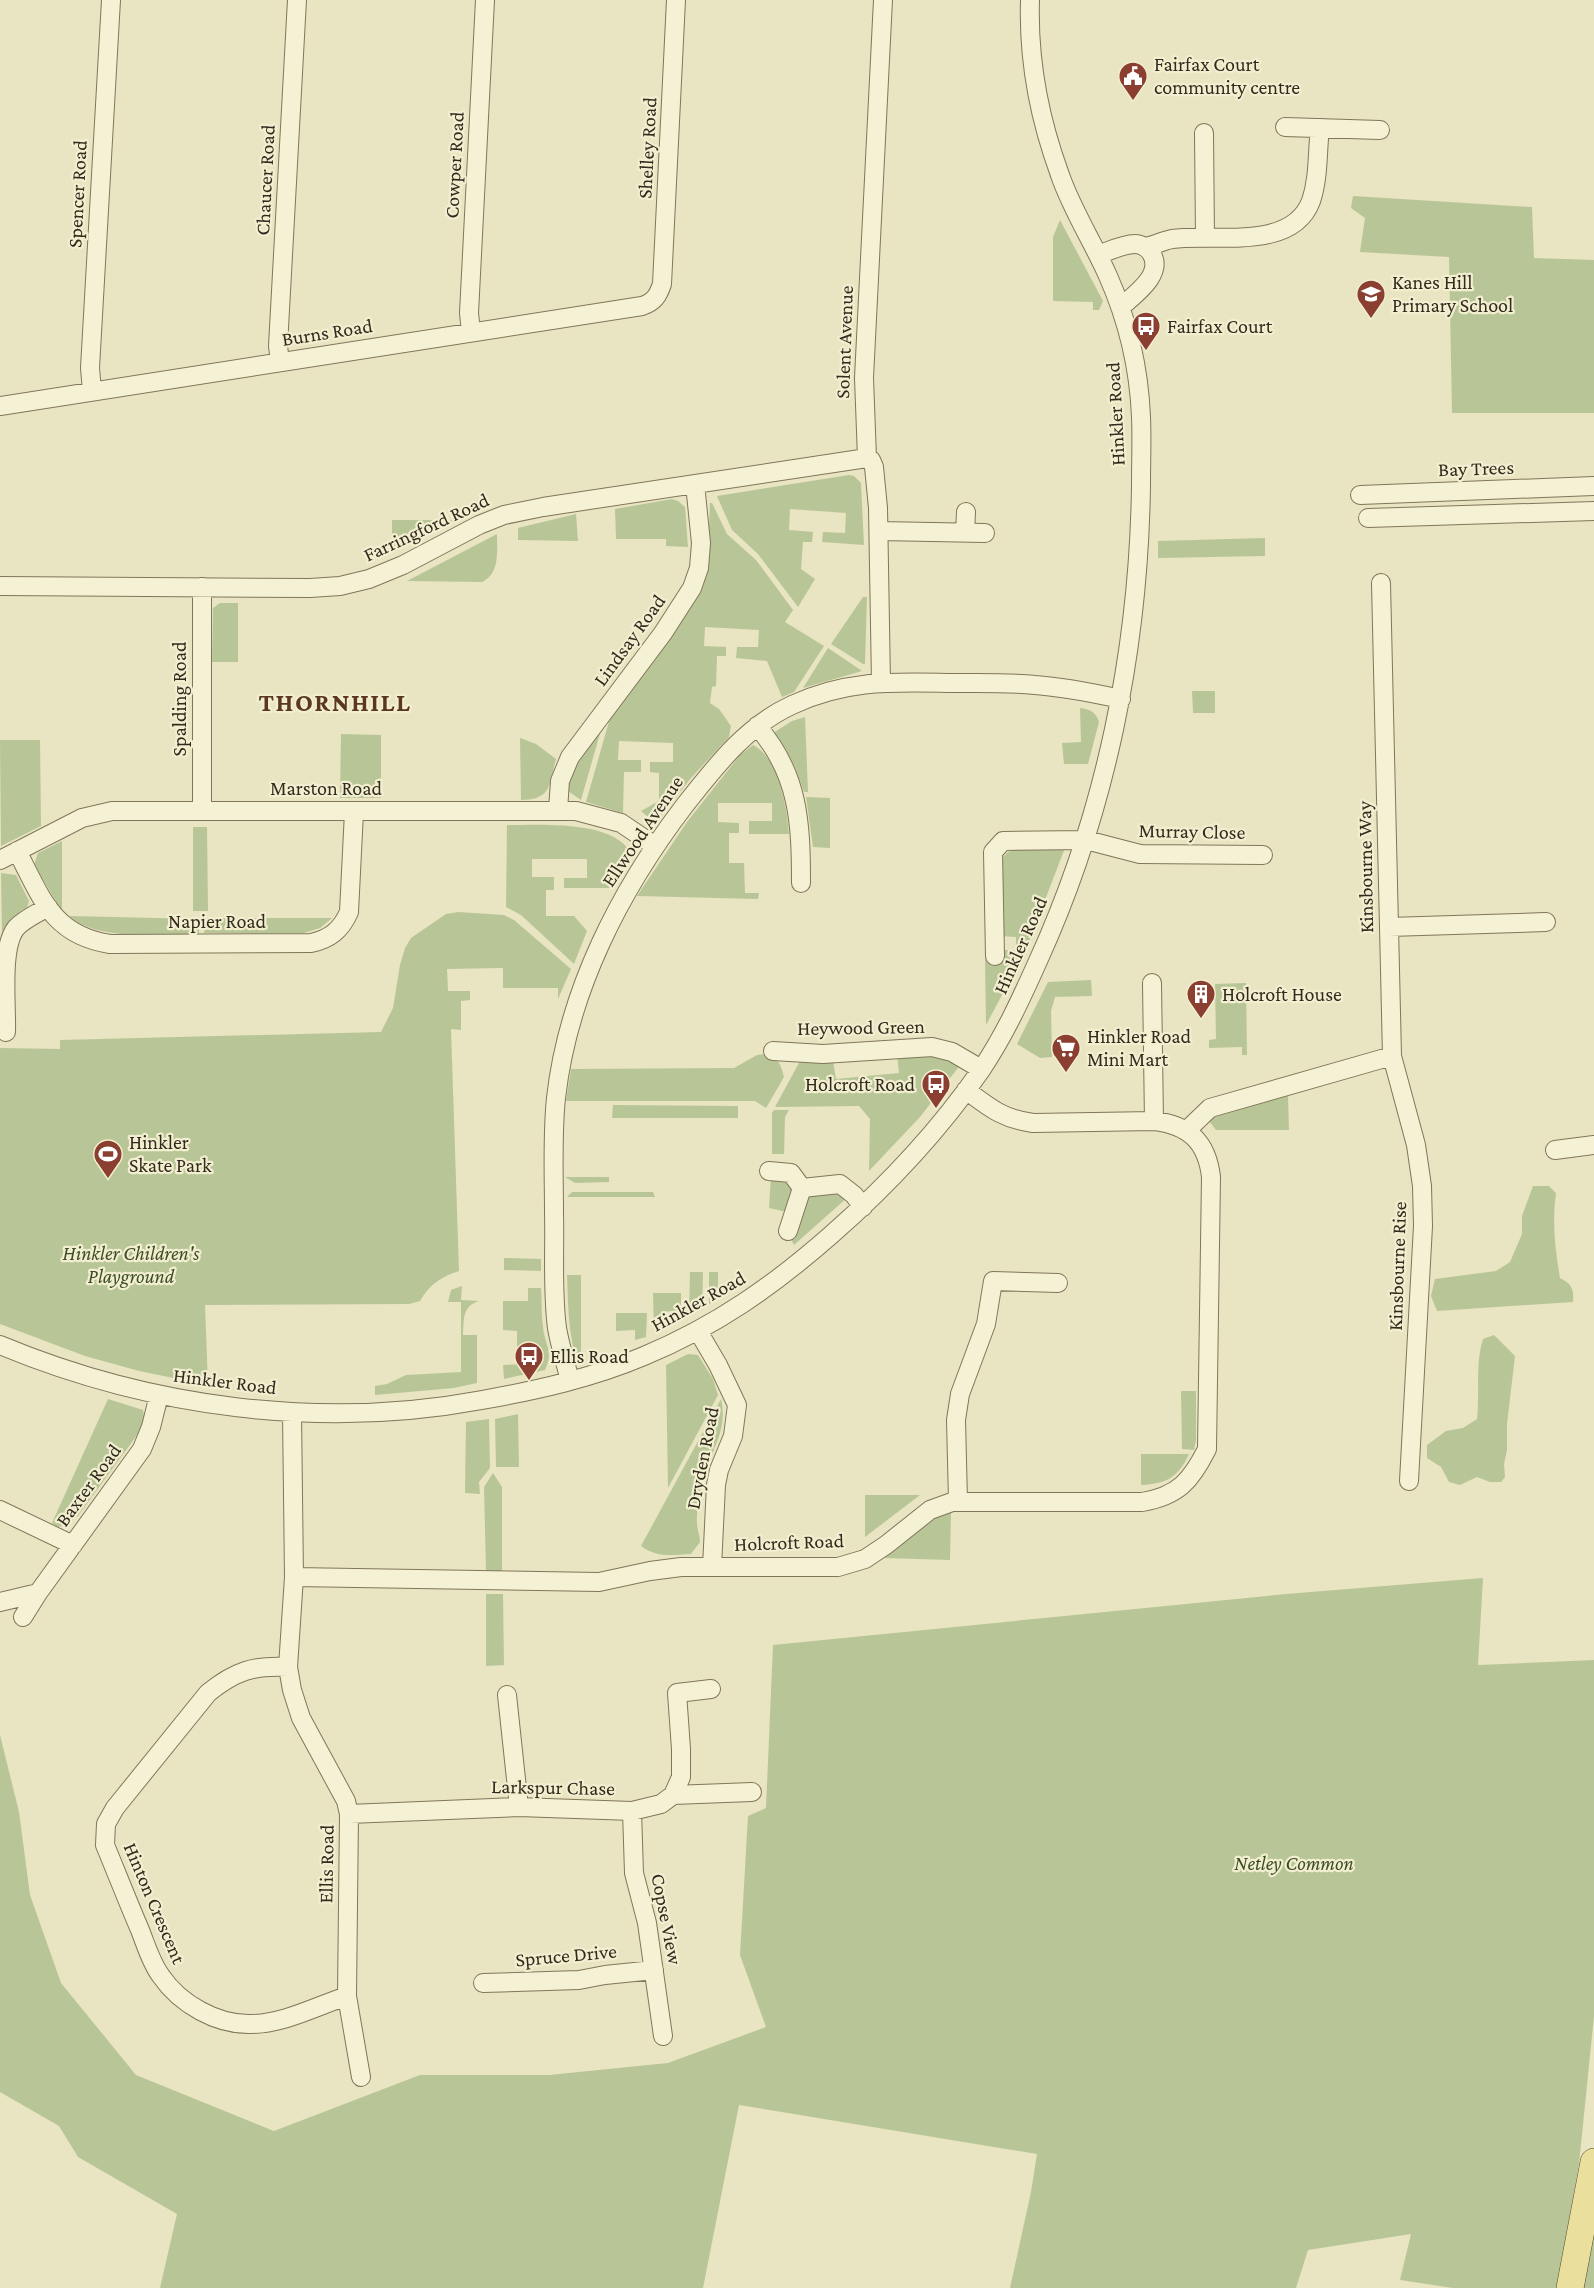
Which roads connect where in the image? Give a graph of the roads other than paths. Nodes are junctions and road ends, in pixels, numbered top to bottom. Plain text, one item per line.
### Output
1 (111, 0) edge
2 (297, 0) edge
3 (485, 0) edge
4 (676, 0) edge
5 (883, 0) edge
6 (1030, 0) edge
7 (1285, 127) dead end
8 (1320, 128) junction
9 (1380, 130) dead end
10 (1204, 133) dead end
11 (1205, 238) junction
12 (1146, 247) junction
13 (1098, 255) junction
14 (657, 296) joint
15 (1120, 307) junction
16 (471, 332) junction
17 (280, 362) junction
18 (92, 391) junction
19 (0, 406) edge
20 (867, 458) junction
21 (695, 484) junction
22 (1594, 486) edge
23 (1360, 495) dead end
24 (1594, 511) edge
25 (966, 512) dead end
26 (1368, 518) dead end
27 (879, 531) junction
28 (965, 533) junction
29 (985, 533) dead end
30 (1381, 583) dead end
31 (0, 586) edge
32 (201, 587) junction
33 (881, 683) junction
34 (1121, 699) junction
35 (757, 726) junction
36 (202, 810) junction
37 (558, 810) junction
38 (354, 812) junction
39 (1086, 840) junction
40 (655, 846) junction
41 (16, 851) junction
42 (1263, 855) dead end
43 (0, 860) edge
44 (801, 883) dead end
45 (48, 907) junction
46 (1546, 922) dead end
47 (1389, 927) junction
48 (1000, 948) dead end
49 (1152, 983) dead end
50 (6, 1032) dead end
51 (773, 1051) dead end
52 (1392, 1056) junction
53 (981, 1069) junction
54 (966, 1090) junction
55 (1154, 1121) junction
56 (1186, 1131) junction
57 (1594, 1145) edge
58 (1555, 1150) dead end
59 (774, 1168) dead end
60 (802, 1188) junction
61 (863, 1207) junction
62 (788, 1231) dead end
63 (1058, 1283) dead end
64 (698, 1330) junction
65 (0, 1345) edge
66 (570, 1381) junction
67 (159, 1395) junction
68 (292, 1413) junction
69 (1409, 1481) dead end
70 (958, 1501) junction
71 (0, 1510) edge
72 (73, 1545) junction
73 (712, 1567) junction
74 (294, 1577) junction
75 (38, 1593) junction
76 (0, 1602) edge
77 (23, 1617) dead end
78 (288, 1667) junction
79 (711, 1689) dead end
80 (507, 1695) dead end
81 (752, 1792) dead end
82 (673, 1795) junction
83 (519, 1807) junction
84 (632, 1811) junction
85 (349, 1814) junction
86 (654, 1970) junction
87 (483, 1983) dead end
88 (347, 1996) junction
89 (663, 2036) dead end
90 (361, 2077) dead end
91 (1594, 2162) edge
92 (1570, 2288) edge

1 - 18 street, Spencer Road
2 - 17 street, Chaucer Road
3 - 16 street, Cowper Road
4 - 14 street, Shelley Road
5 - 20 street, Solent Avenue
6 - 13 street, Hinkler Road
7 - 8 street
8 - 9 street
8 - 11 street
10 - 11 street
11 - 12 street
12 - 13 street
12 - 15 street
13 - 15 street, Hinkler Road
14 - 16 street, Burns Road
15 - 34 street, Hinkler Road
16 - 17 street, Burns Road
17 - 18 street, Burns Road
18 - 19 street, Burns Road
20 - 21 street, Farringford Road
20 - 27 street, Solent Avenue
21 - 32 street, Farringford Road
21 - 37 street, Lindsay Road
22 - 23 street, Bay Trees
24 - 26 street
25 - 28 street
27 - 28 street
27 - 33 street, Solent Avenue
28 - 29 street
30 - 47 street, Kinsbourne Way
31 - 32 street, Farringford Road
32 - 36 street, Spalding Road
33 - 34 street, Ellwood Avenue
33 - 35 street, Ellwood Avenue
34 - 39 street, Hinkler Road
35 - 40 street, Ellwood Avenue
35 - 44 street
36 - 38 street, Marston Road
36 - 41 street, Marston Road
37 - 38 street, Marston Road
37 - 40 street, Marston Road
38 - 45 street, Napier Road
39 - 42 street, Murray Close
39 - 48 street, Hinkler Road
39 - 53 street, Hinkler Road
40 - 66 street, Ellwood Avenue
41 - 43 street, Marston Road
41 - 45 street, Napier Road
45 - 50 street
46 - 47 street
47 - 52 street, Kinsbourne Way
49 - 55 street
51 - 53 street, Heywood Green
52 - 56 street
52 - 69 street, Kinsbourne Rise
53 - 54 street, Hinkler Road
54 - 55 street, Holcroft Road
54 - 61 street, Hinkler Road
55 - 56 street, Holcroft Road
56 - 70 street, Holcroft Road
57 - 58 street
59 - 60 street
60 - 61 street
60 - 62 street
61 - 64 street, Hinkler Road
63 - 70 street
64 - 66 street, Hinkler Road
64 - 73 street, Dryden Road
65 - 67 street, Hinkler Road
66 - 68 street, Hinkler Road
67 - 68 street, Hinkler Road
67 - 72 street, Baxter Road
68 - 74 street, Ellis Road
70 - 73 street, Holcroft Road
71 - 72 street
72 - 75 street, Baxter Road
73 - 74 street, Holcroft Road
74 - 78 street, Ellis Road
75 - 76 street
75 - 77 street, Baxter Road
78 - 85 street, Ellis Road
78 - 88 street, Hinton Crescent
79 - 82 street
80 - 83 street
81 - 82 street, Larkspur Chase
82 - 84 street, Larkspur Chase
83 - 84 street, Larkspur Chase
83 - 85 street, Larkspur Chase
84 - 86 street, Copse View
85 - 88 street, Ellis Road
86 - 87 street, Spruce Drive
86 - 89 street, Copse View
88 - 90 street, Ellis Road
91 - 92 main road

